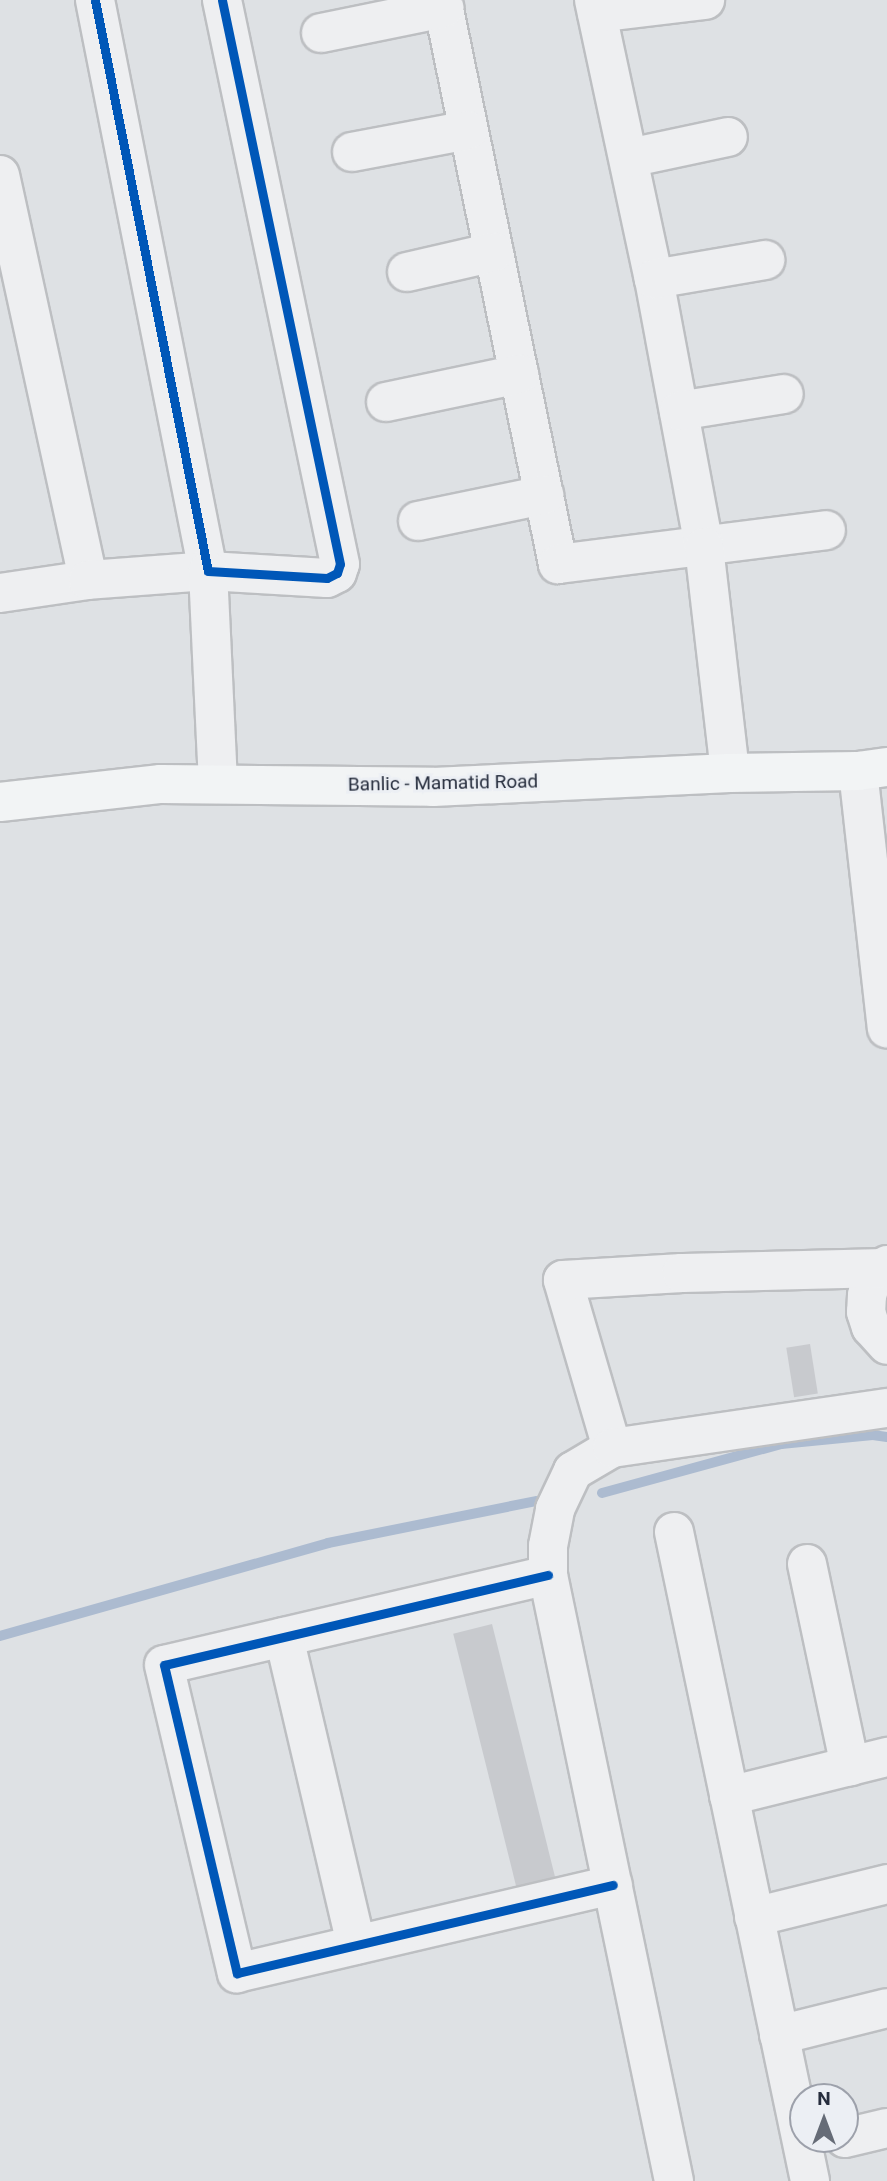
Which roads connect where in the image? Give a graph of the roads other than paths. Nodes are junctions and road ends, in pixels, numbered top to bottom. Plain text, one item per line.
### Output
1 (95, 0) edge
2 (222, 0) edge
3 (705, 0) edge
4 (443, 4) edge
5 (595, 7) edge
6 (321, 33) dead end
7 (468, 130) junction
8 (728, 137) dead end
9 (352, 152) dead end
10 (629, 158) junction
11 (0, 174) edge
12 (494, 252) junction
13 (765, 260) dead end
14 (407, 272) dead end
15 (654, 279) junction
16 (519, 373) junction
17 (784, 394) dead end
18 (387, 402) dead end
19 (679, 411) junction
20 (544, 495) junction
21 (418, 521) dead end
22 (826, 530) dead end
23 (704, 547) junction
24 (208, 571) junction
25 (88, 580) junction
26 (0, 593) edge
27 (873, 769) edge
28 (730, 773) junction
29 (218, 783) junction
30 (0, 802) edge
31 (887, 1028) edge
32 (885, 1267) edge
33 (887, 1345) edge
34 (887, 1408) edge
35 (612, 1448) junction
36 (674, 1532) dead end
37 (807, 1564) dead end
38 (548, 1575) junction
39 (284, 1637) junction
40 (887, 1756) edge
41 (850, 1766) junction
42 (729, 1796) junction
43 (613, 1885) junction
44 (887, 1885) edge
45 (754, 1917) junction
46 (356, 1945) junction
47 (887, 2008) edge
48 (779, 2035) junction
49 (887, 2128) edge
50 (859, 2135) edge
51 (824, 2153) edge
52 (806, 2165) edge
53 (674, 2181) edge

1 - 24 street
2 - 24 street
3 - 5 street
4 - 6 street
4 - 7 street
5 - 10 street
7 - 9 street
7 - 12 street
8 - 10 street
10 - 15 street
11 - 25 street
12 - 14 street
12 - 16 street
13 - 15 street
15 - 19 street
16 - 18 street
16 - 20 street
17 - 19 street
19 - 23 street
20 - 21 street
20 - 23 street
22 - 23 street
23 - 28 street
24 - 25 street
24 - 29 street
25 - 26 street
27 - 28 main road, Banlic - Mamatid Road
27 - 31 street
28 - 29 main road, Banlic - Mamatid Road
29 - 30 main road, Banlic - Mamatid Road
32 - 33 street
32 - 35 street
34 - 35 street
35 - 38 street
36 - 42 street
37 - 41 street
38 - 39 street
38 - 43 street
39 - 46 street
39 - 46 street
40 - 41 street
41 - 42 street
42 - 45 street
43 - 46 street
43 - 53 street
44 - 45 street
45 - 48 street
47 - 48 street
48 - 52 street
49 - 50 street
51 - 52 street

